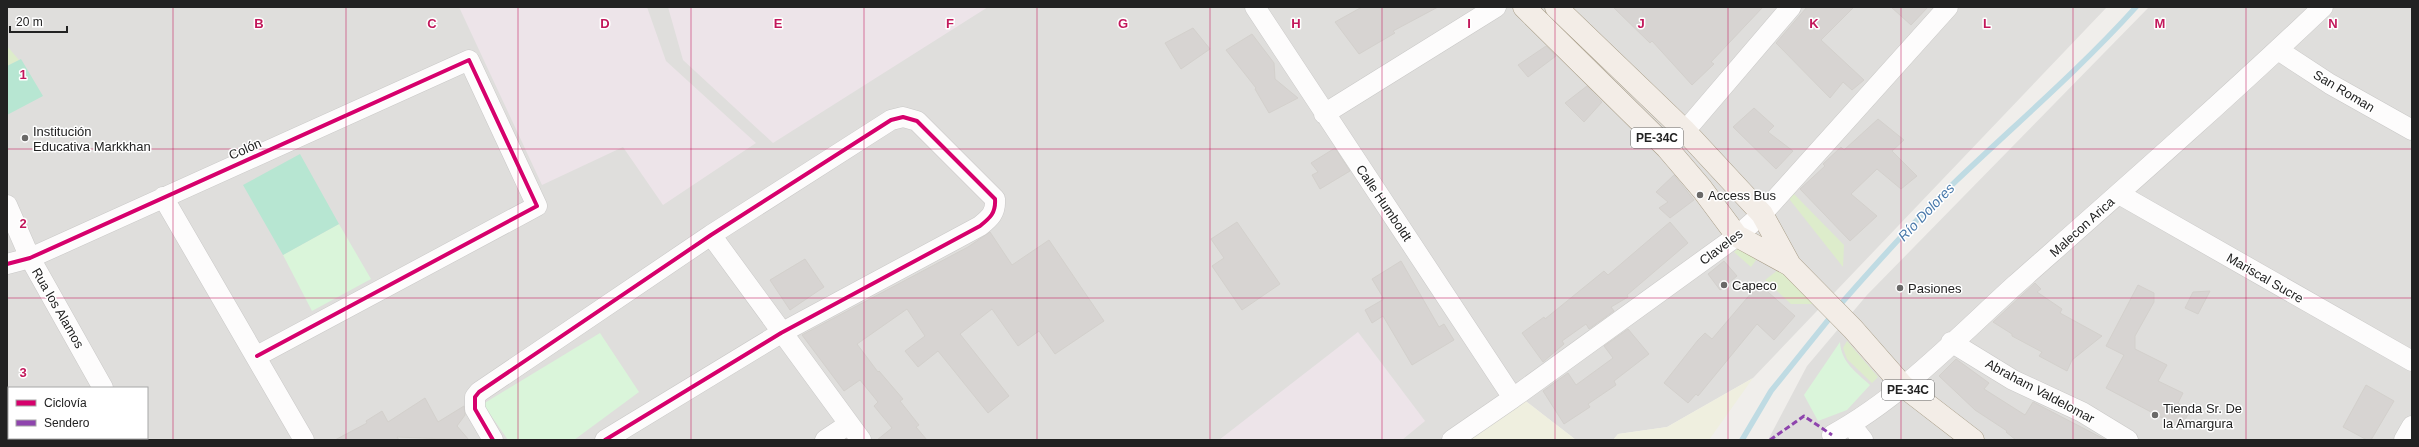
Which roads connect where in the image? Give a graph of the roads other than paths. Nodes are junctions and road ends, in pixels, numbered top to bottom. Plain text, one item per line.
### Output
1 (1255, 7) edge
2 (1496, 7) edge
3 (1524, 7) edge
4 (1556, 7) edge
5 (1791, 7) edge
6 (1948, 7) edge
7 (2323, 7) edge
8 (2278, 50) junction
9 (1324, 114) junction
10 (2412, 130) edge
11 (1685, 131) junction
12 (1667, 148) junction
13 (2119, 194) junction
14 (163, 197) junction
15 (7, 205) edge
16 (1762, 214) junction
17 (711, 235) junction
18 (1737, 236) junction
19 (30, 258) junction
20 (7, 264) edge
21 (1790, 265) junction
22 (781, 333) junction
23 (1951, 342) junction
24 (257, 356) junction
25 (2412, 361) edge
26 (1903, 386) junction
27 (102, 387) edge
28 (1513, 398) junction
29 (850, 424) junction
30 (1851, 425) junction
31 (2412, 426) edge
32 (1832, 435) dead end
33 (304, 440) edge
34 (493, 440) edge
35 (605, 440) edge
36 (826, 440) edge
37 (861, 440) edge
38 (1452, 440) edge
39 (1863, 440) edge
40 (1973, 440) edge
41 (2128, 440) edge
42 (2404, 440) edge

1 - 9 street, Calle Humboldt
2 - 9 street
3 - 12 main road, PE-34C
4 - 11 main road, PE-34C
5 - 11 street
6 - 16 street, Claveles
7 - 8 street, Malecon Arica
8 - 10 street, San Roman
8 - 13 street, Malecon Arica
9 - 28 street, Calle Humboldt
11 - 12 street
11 - 16 main road, PE-34C
12 - 18 main road, PE-34C
13 - 23 street, Malecon Arica
13 - 25 street, Mariscal Sucre
14 - 19 street, Colón
14 - 24 street
14 - 24 street, Colón
15 - 19 street, Rua los Alamos
16 - 18 street, Claveles
16 - 21 main road, PE-34C
17 - 22 street
17 - 22 street
17 - 34 street
18 - 21 main road, PE-34C
18 - 28 street, Claveles
19 - 20 street, Colón
19 - 27 street, Rua los Alamos
21 - 26 main road, PE-34C
22 - 29 street
22 - 35 street
23 - 26 street, Malecon Arica
23 - 41 street, Abraham Valdelomar
24 - 33 street
26 - 30 street, Malecon Arica
26 - 40 main road, PE-34C
28 - 38 street, Claveles
29 - 36 street
29 - 37 street
30 - 32 street, Malecon Arica
30 - 39 street
31 - 42 street

